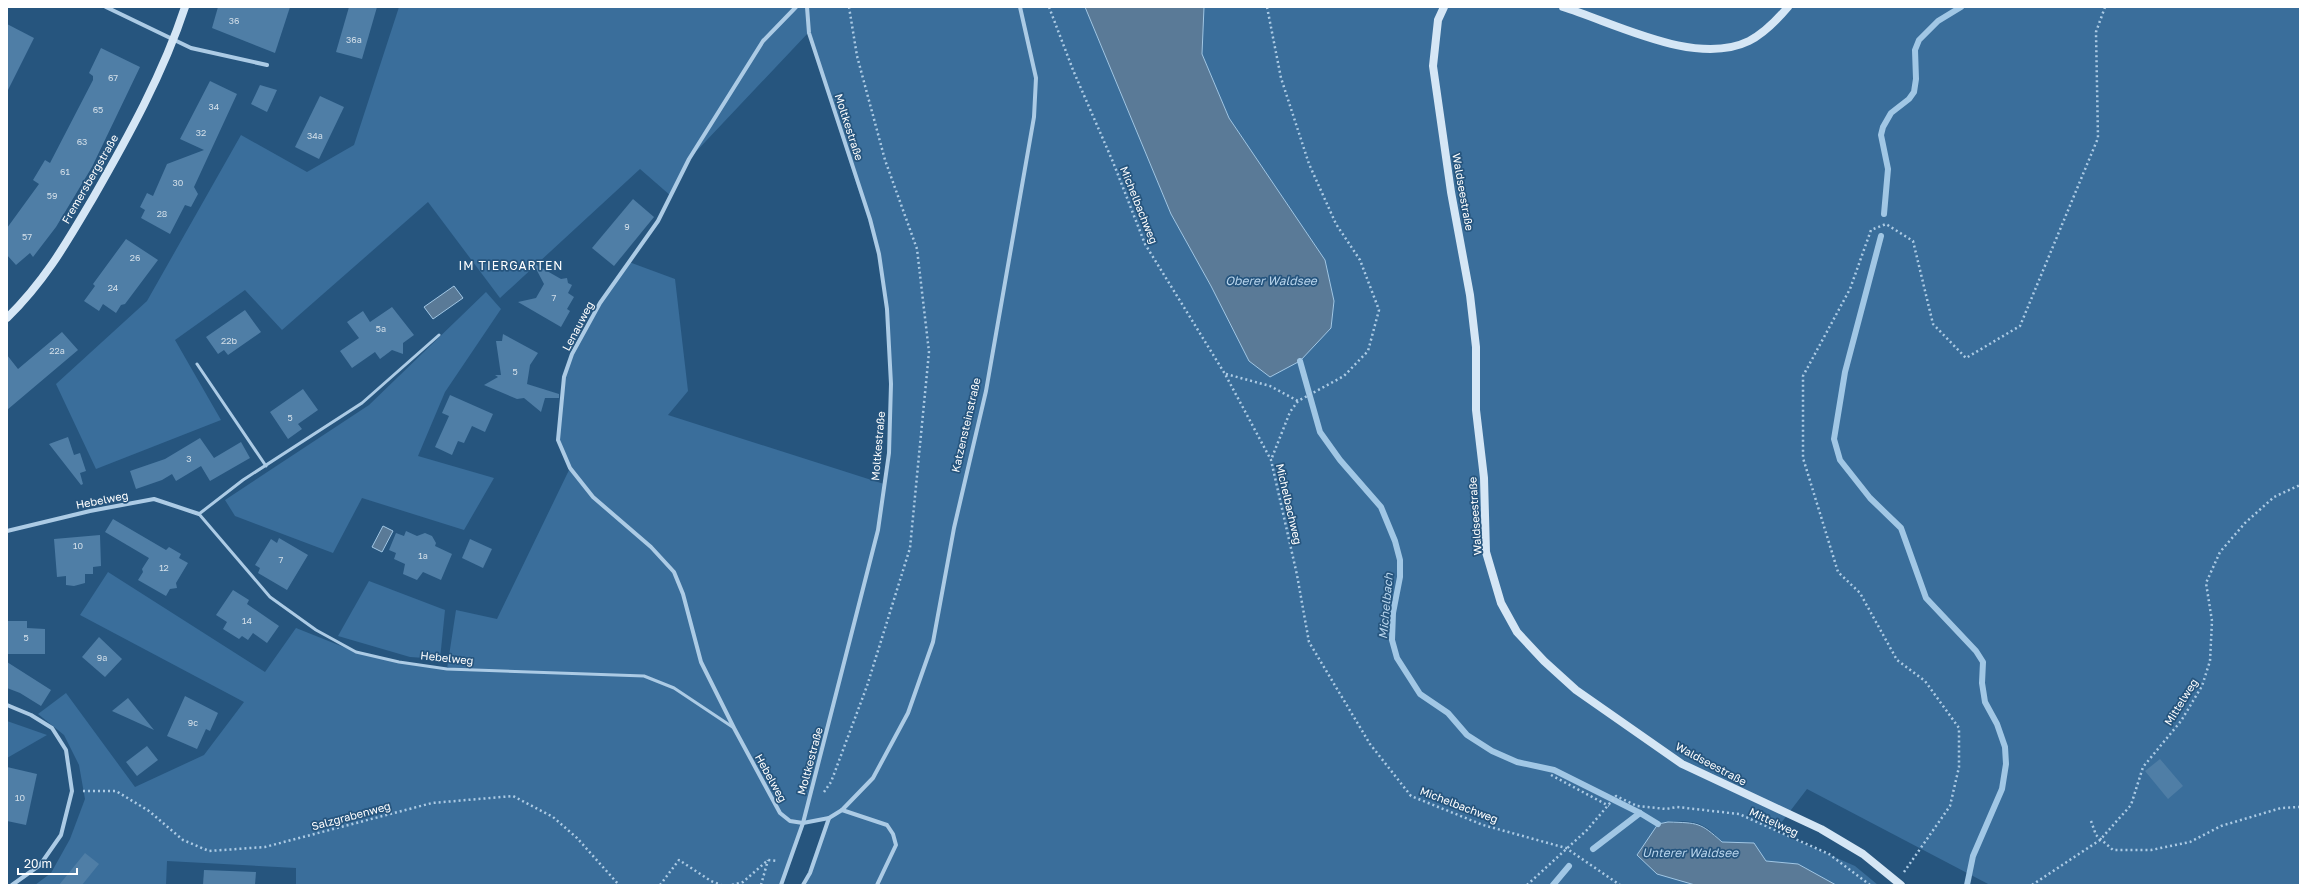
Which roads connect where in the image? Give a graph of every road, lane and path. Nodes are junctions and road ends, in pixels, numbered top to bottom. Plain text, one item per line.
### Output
1 (106, 7) edge
2 (185, 7) edge
3 (796, 7) edge
4 (807, 7) edge
5 (1020, 7) edge
6 (1049, 7) edge
7 (1267, 7) edge
8 (1444, 7) edge
9 (1562, 7) edge
10 (1788, 7) edge
11 (2105, 7) edge
12 (174, 40) junction
13 (267, 65) dead end
14 (7, 318) edge
15 (440, 335) dead end
16 (197, 364) dead end
17 (1225, 374) junction
18 (1298, 401) junction
19 (1271, 460) junction
20 (266, 466) junction
21 (2300, 485) edge
22 (199, 514) junction
23 (7, 531) edge
24 (701, 662) joint
25 (7, 705) edge
26 (734, 728) junction
27 (1551, 775) dead end
28 (72, 791) junction
29 (1610, 804) junction
30 (2300, 807) edge
31 (842, 810) junction
32 (829, 818) junction
33 (2091, 821) dead end
34 (803, 823) junction
35 (2100, 840) junction
36 (1566, 848) junction
37 (1899, 883) edge
38 (12, 885) edge
39 (619, 885) edge
40 (660, 885) edge
41 (721, 885) edge
42 (732, 885) edge
43 (761, 885) edge
44 (781, 885) edge
45 (803, 885) edge
46 (877, 885) edge
47 (1528, 885) edge
48 (1620, 885) edge
49 (1870, 885) edge
50 (2032, 885) edge

1 - 12 street
2 - 12 street, Fremersbergstraße
3 - 24 street, Lenauweg
4 - 34 street, Moltkestraße
5 - 31 street, Katzensteinstraße
6 - 17 path, Michelbachweg
7 - 18 path
8 - 37 street, Waldseestraße
9 - 10 street
11 - 37 path
12 - 13 street
12 - 14 street, Fremersbergstraße
15 - 20 lane
16 - 20 lane
17 - 18 path
17 - 19 path, Michelbachweg
18 - 19 path
19 - 36 path, Michelbachweg
20 - 22 lane
21 - 35 path, Mittelweg
22 - 23 street, Hebelweg
22 - 26 lane, Hebelweg
24 - 26 street, Hebelweg
25 - 28 street
26 - 34 street, Hebelweg
27 - 29 path
28 - 38 street
28 - 39 path, Salzgrabenweg
29 - 36 path
29 - 49 path, Mittelweg
30 - 35 path
31 - 32 street, Katzensteinstraße
31 - 46 street
32 - 34 street, Katzensteinstraße
32 - 45 street
33 - 35 path
34 - 44 street, Moltkestraße
35 - 50 path, Mittelweg
36 - 47 path
36 - 48 path, Michelbachweg
40 - 41 path
42 - 43 path

